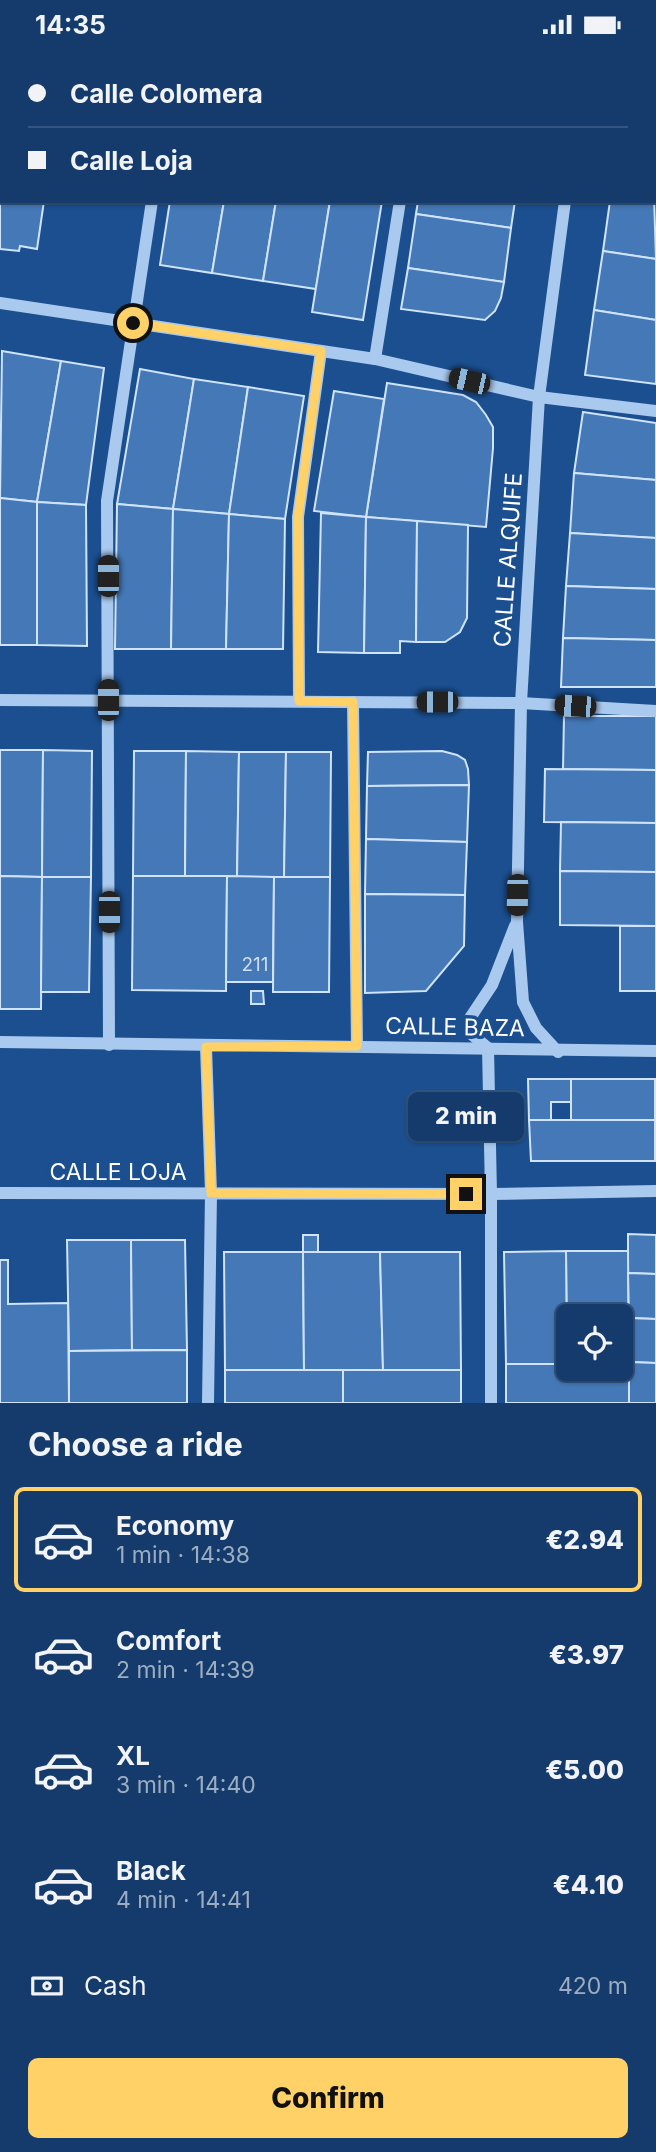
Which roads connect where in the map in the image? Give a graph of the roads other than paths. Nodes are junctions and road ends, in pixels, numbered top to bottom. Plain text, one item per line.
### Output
1 (152, 203) edge
2 (400, 203) edge
3 (565, 203) edge
4 (0, 303) edge
5 (133, 323) junction
6 (321, 351) junction
7 (375, 359) junction
8 (539, 397) junction
9 (656, 411) edge
10 (0, 700) edge
11 (108, 700) junction
12 (299, 701) junction
13 (353, 702) junction
14 (521, 703) junction
15 (656, 711) edge
16 (517, 922) junction
17 (0, 1042) edge
18 (109, 1045) junction
19 (357, 1046) junction
20 (206, 1047) junction
21 (488, 1048) junction
22 (656, 1051) edge
23 (558, 1052) junction
24 (656, 1191) edge
25 (0, 1193) edge
26 (211, 1193) junction
27 (492, 1194) junction
28 (208, 1403) edge
29 (491, 1403) edge

1 - 5 street
2 - 7 street
3 - 8 street, CALLE ALQUIFE
4 - 5 street
5 - 6 street
5 - 11 street
6 - 7 street
6 - 12 street
7 - 8 street
8 - 9 street
8 - 14 street, CALLE ALQUIFE
10 - 11 street
11 - 12 street
11 - 18 street
12 - 13 street
13 - 14 street
13 - 19 street
14 - 15 street
14 - 16 street, CALLE ALQUIFE
16 - 21 street, CALLE ALQUIFE
16 - 23 street, CALLE ALQUIFE
17 - 18 street, CALLE BAZA
18 - 20 street, CALLE BAZA
19 - 20 street, CALLE BAZA
19 - 21 street, CALLE BAZA
20 - 26 street
21 - 23 street, CALLE BAZA
21 - 27 street
22 - 23 street, CALLE BAZA
24 - 27 street, CALLE LOJA
25 - 26 street, CALLE LOJA
26 - 27 street, CALLE LOJA
26 - 28 street
27 - 29 street

